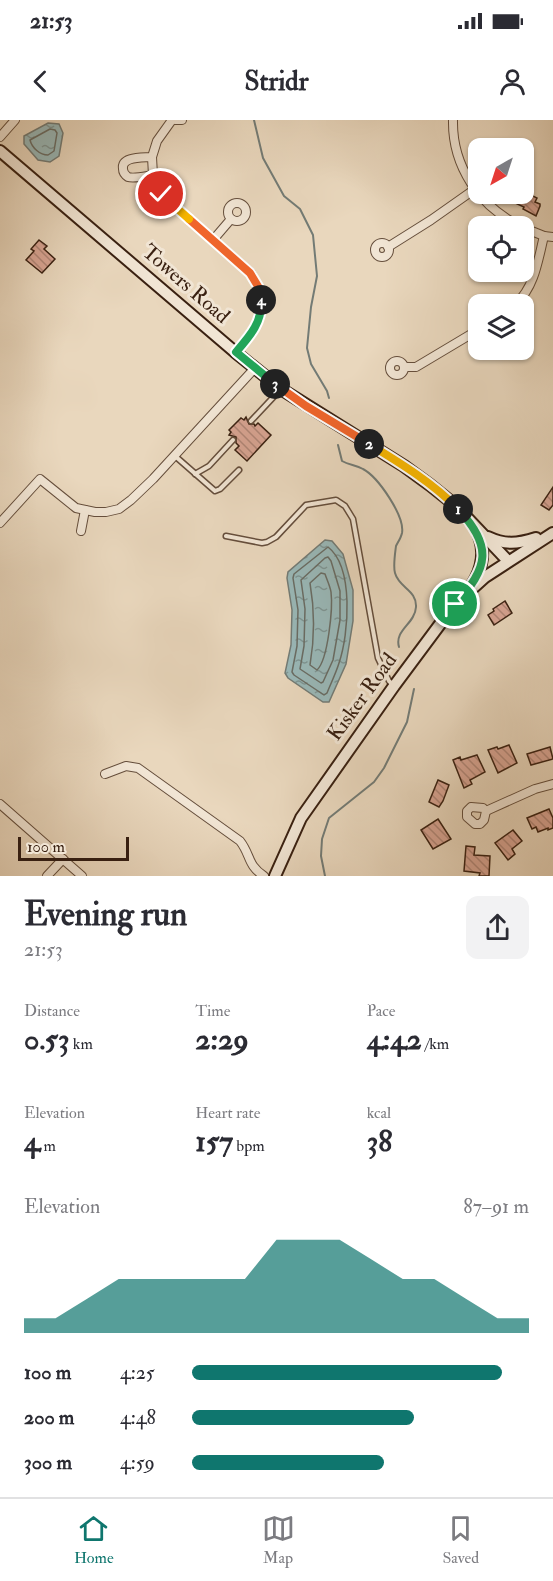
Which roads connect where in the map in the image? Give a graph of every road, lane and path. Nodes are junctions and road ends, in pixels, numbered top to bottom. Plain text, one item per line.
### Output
1 (15, 120) edge
2 (174, 120) edge
3 (182, 120) edge
4 (453, 120) edge
5 (0, 137) edge
6 (0, 151) edge
7 (152, 157) junction
8 (153, 175) junction
9 (468, 177) edge
10 (468, 194) edge
11 (488, 204) edge
12 (503, 216) edge
13 (231, 219) dead end
14 (534, 232) edge
15 (544, 236) junction
16 (553, 237) edge
17 (213, 240) junction
18 (388, 247) dead end
19 (525, 294) edge
20 (468, 336) edge
21 (236, 352) junction
22 (404, 367) dead end
23 (255, 368) junction
24 (281, 389) junction
25 (250, 421) dead end
26 (233, 440) dead end
27 (174, 456) junction
28 (239, 470) dead end
29 (195, 474) junction
30 (85, 510) junction
31 (468, 519) junction
32 (0, 523) edge
33 (81, 531) dead end
34 (479, 531) junction
35 (553, 532) edge
36 (226, 536) dead end
37 (508, 561) junction
38 (465, 594) junction
39 (394, 686) junction
40 (105, 774) dead end
41 (553, 784) edge
42 (0, 804) edge
43 (486, 811) dead end
44 (63, 859) junction
45 (47, 876) edge
46 (82, 876) edge
47 (264, 876) edge
48 (275, 876) edge

1 - 5 street
2 - 3 street
2 - 7 street
4 - 9 street
6 - 21 main road, Towers Road
7 - 8 street
7 - 8 street
8 - 17 street
10 - 18 street
11 - 12 street
13 - 17 street
14 - 15 street
15 - 16 street
15 - 19 street
17 - 21 street
20 - 22 street
21 - 23 main road, Towers Road
23 - 24 main road, Towers Road
23 - 27 street
24 - 25 lane
24 - 31 main road, Towers Road
26 - 29 lane
27 - 29 lane
27 - 30 street
28 - 29 lane
30 - 32 street
30 - 33 street
31 - 34 main road, Towers Road
31 - 38 main road
34 - 35 main road
34 - 37 main road, Towers Road
35 - 37 main road
36 - 39 lane
37 - 38 main road, Kisker Road
38 - 39 main road, Kisker Road
39 - 48 main road, Kisker Road
40 - 47 street
41 - 43 street
42 - 44 street
44 - 45 street
44 - 46 street

